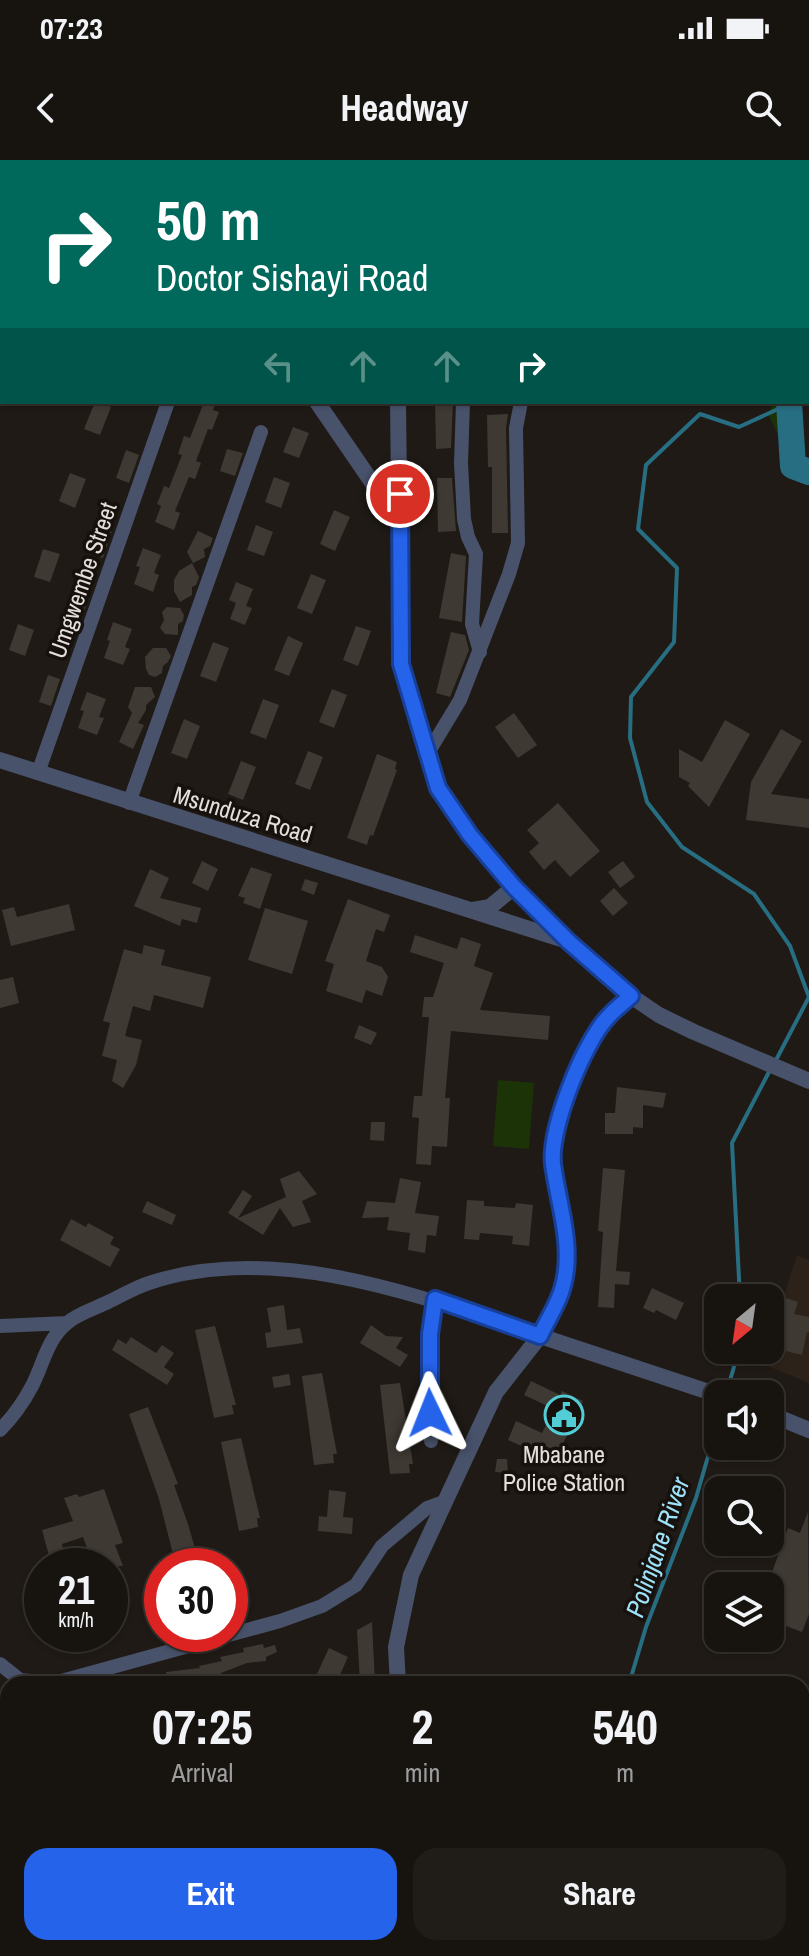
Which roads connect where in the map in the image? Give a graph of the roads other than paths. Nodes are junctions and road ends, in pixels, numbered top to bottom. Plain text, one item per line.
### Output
1 (167, 404) edge
2 (318, 404) edge
3 (398, 404) edge
4 (463, 404) edge
5 (521, 404) edge
6 (261, 432) dead end
7 (401, 525) junction
8 (480, 652) junction
9 (428, 753) junction
10 (0, 760) edge
11 (38, 773) junction
12 (129, 803) junction
13 (514, 887) junction
14 (472, 910) junction
15 (569, 942) junction
16 (631, 996) junction
17 (802, 1078) edge
18 (435, 1299) junction
19 (67, 1323) junction
20 (0, 1326) edge
21 (540, 1336) junction
22 (704, 1390) edge
23 (784, 1420) edge
24 (0, 1430) edge
25 (809, 1430) edge
26 (431, 1441) dead end
27 (446, 1501) junction
28 (96, 1676) edge
29 (398, 1676) edge

1 - 11 street, Umgwembe Street
2 - 7 street
3 - 7 street
4 - 8 street
5 - 8 street
6 - 12 street
7 - 9 street
8 - 9 street
9 - 13 street
10 - 11 street, Msunduza Road
11 - 12 street, Msunduza Road
12 - 14 street, Msunduza Road
13 - 14 street
13 - 15 street
14 - 15 street, Msunduza Road
15 - 16 street
16 - 17 street
16 - 21 street
18 - 19 street
18 - 21 street
18 - 26 street
19 - 20 street
19 - 24 street
21 - 22 street
21 - 27 street
23 - 25 street
27 - 28 street
27 - 29 street

